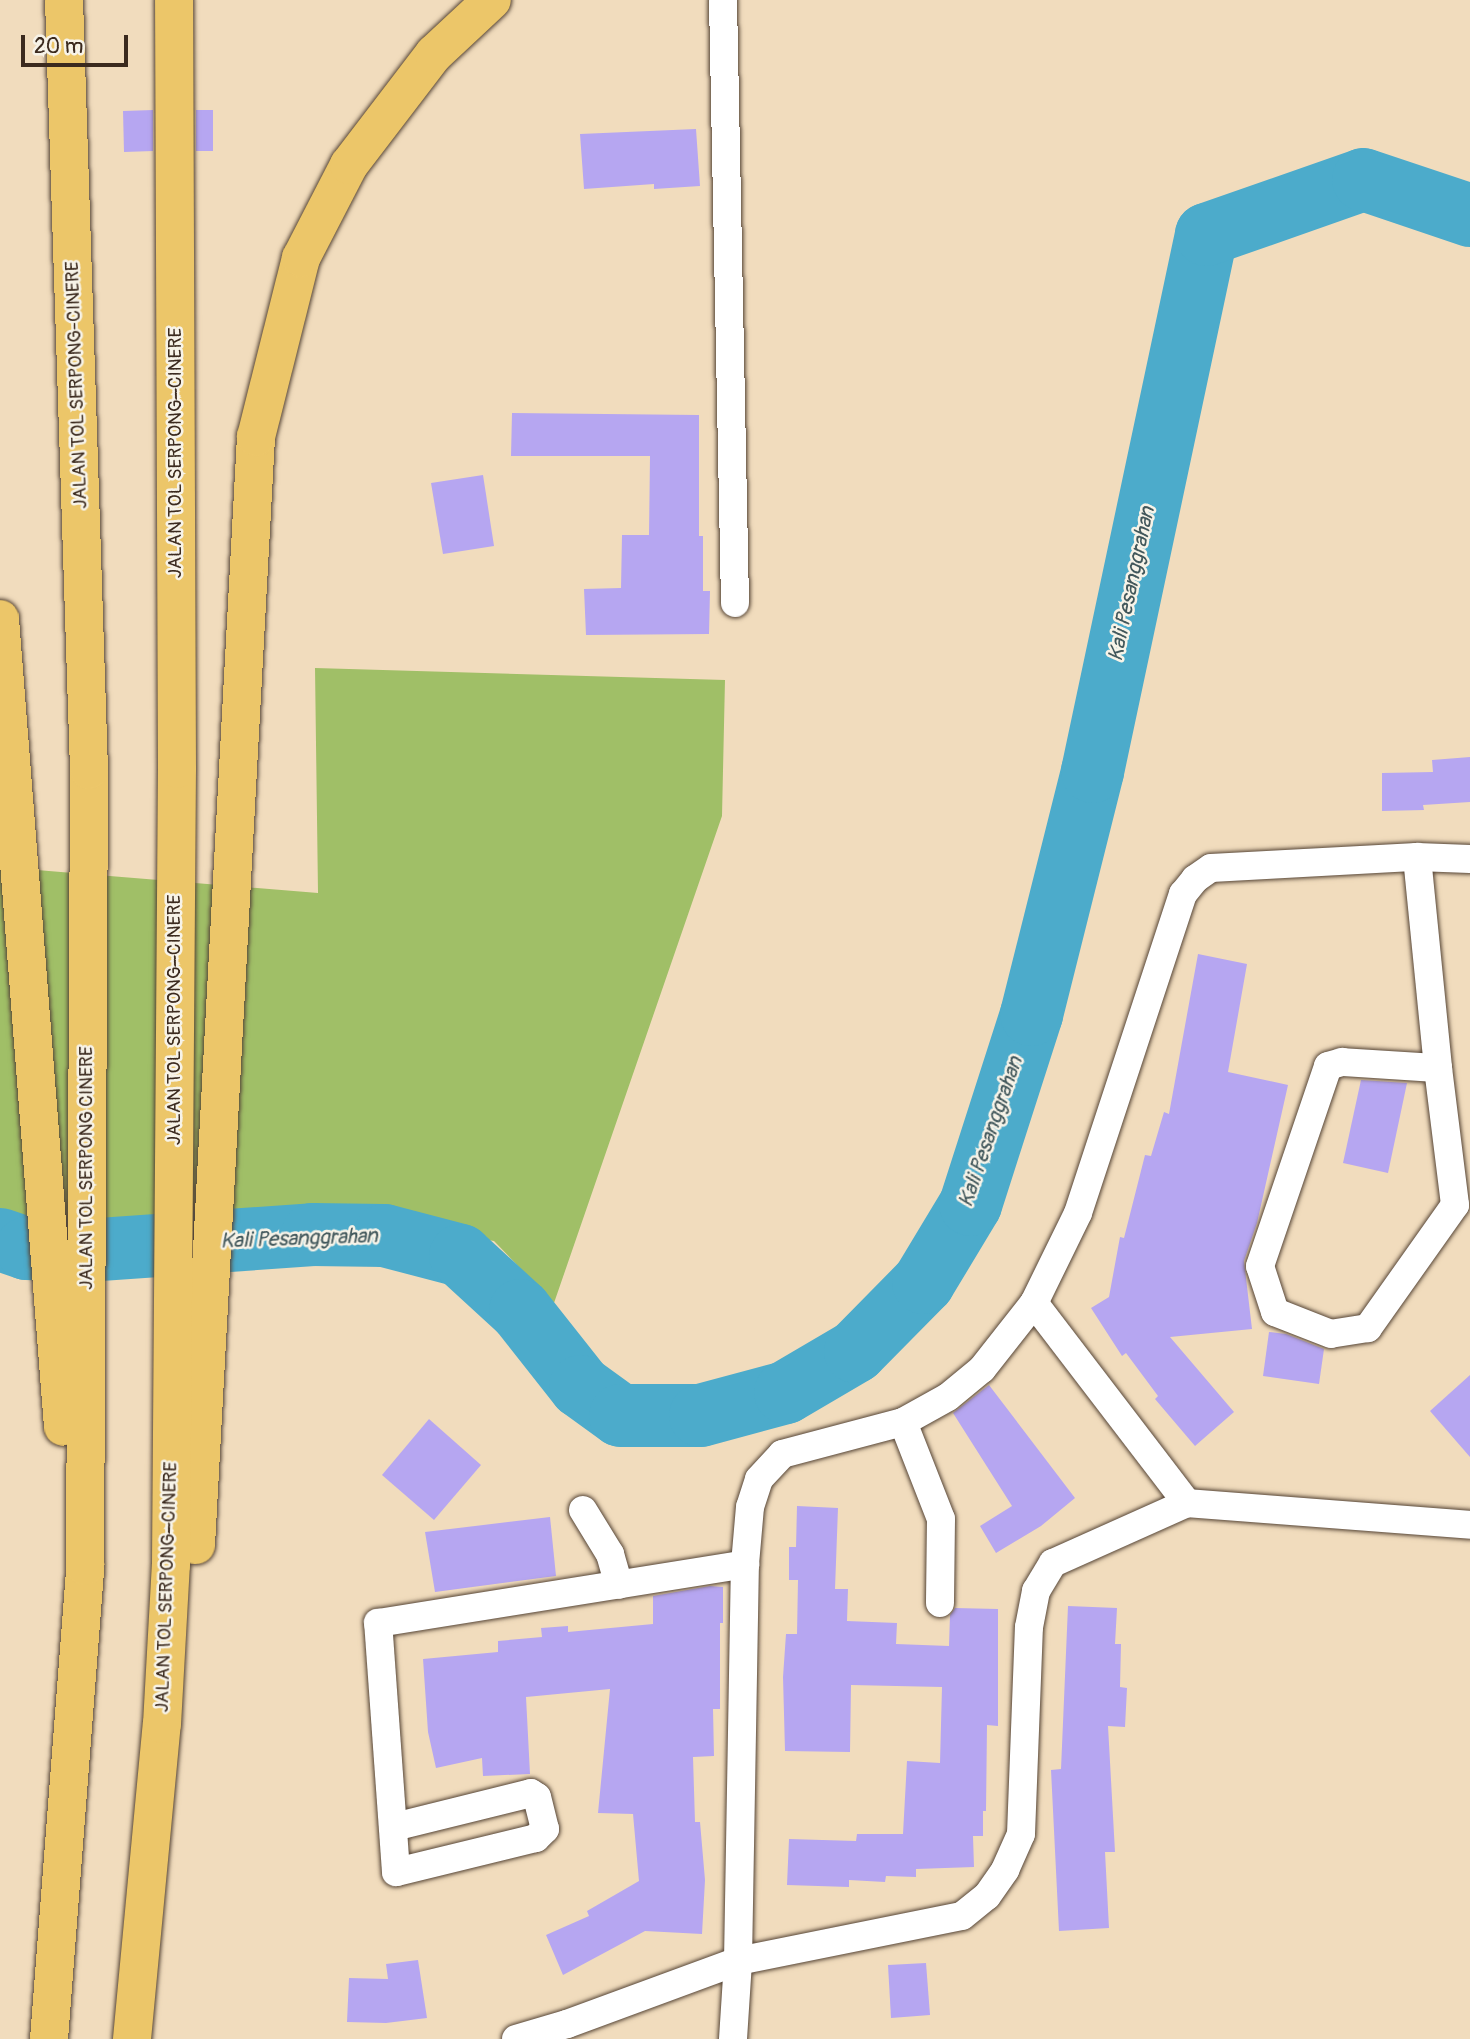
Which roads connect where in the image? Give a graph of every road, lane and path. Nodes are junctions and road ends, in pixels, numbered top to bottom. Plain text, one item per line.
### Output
1 (64, 0) edge
2 (174, 0) edge
3 (492, 0) edge
4 (723, 0) edge
5 (735, 603) dead end
6 (0, 620) edge
7 (89, 770) joint
8 (1418, 857) junction
9 (1470, 859) edge
10 (1438, 1068) junction
11 (1034, 1303) junction
12 (903, 1422) junction
13 (1187, 1503) junction
14 (583, 1510) dead end
15 (1469, 1523) edge
16 (745, 1564) junction
17 (183, 1565) junction
18 (79, 1566) junction
19 (619, 1585) junction
20 (940, 1603) dead end
21 (394, 1827) junction
22 (738, 1961) junction
23 (49, 2039) edge
24 (132, 2039) edge
25 (516, 2039) edge
26 (733, 2039) edge

1 - 7 highway, JALAN TOL SERPONG-CINERE
2 - 17 highway, JALAN TOL SERPONG–CINERE
3 - 17 highway
4 - 5 street
6 - 18 highway
7 - 18 highway, JALAN TOL SERPONG CINERE
8 - 9 street
8 - 10 street
8 - 11 street
10 - 10 street
11 - 12 street
11 - 13 street
12 - 16 street
12 - 20 street
13 - 15 street
13 - 22 street
14 - 19 street
16 - 19 street
16 - 22 street
17 - 24 highway, JALAN TOL SERPONG–CINERE
18 - 23 highway
19 - 21 street
21 - 21 street
22 - 25 street
22 - 26 street

